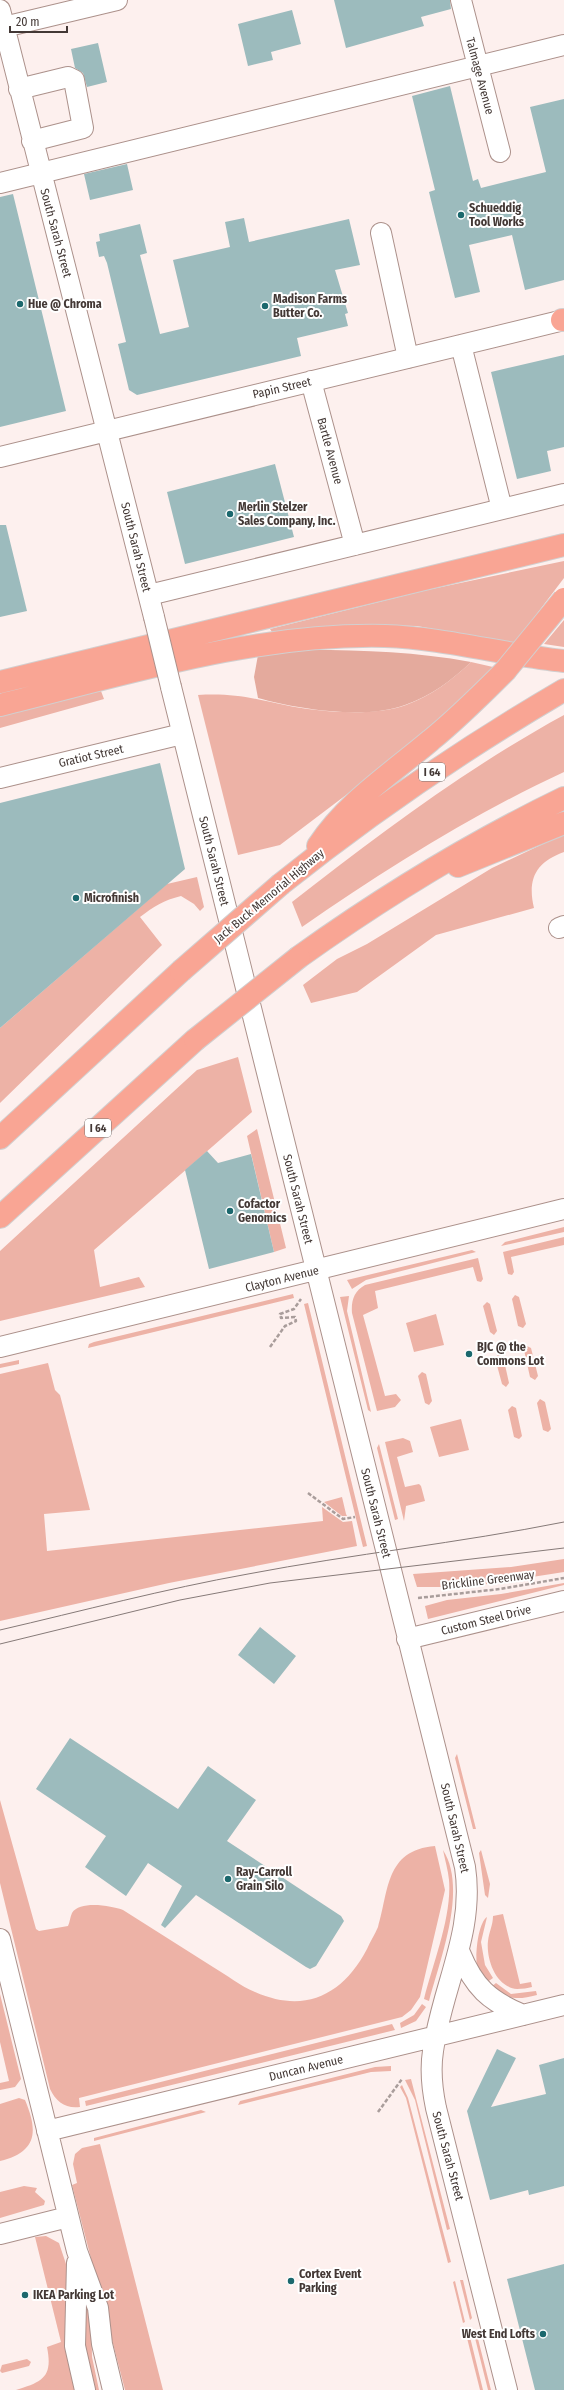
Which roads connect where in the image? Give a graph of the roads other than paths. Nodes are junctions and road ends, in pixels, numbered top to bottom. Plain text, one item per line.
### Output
1 (117, 0) edge
2 (461, 0) edge
3 (2, 19) edge
4 (564, 45) edge
5 (478, 66) junction
6 (19, 89) junction
7 (32, 141) junction
8 (500, 152) dead end
9 (41, 174) junction
10 (0, 184) edge
11 (381, 232) dead end
12 (563, 320) edge
13 (461, 345) junction
14 (408, 358) junction
15 (311, 381) junction
16 (106, 430) junction
17 (0, 457) edge
18 (564, 494) edge
19 (502, 509) junction
20 (355, 545) junction
21 (564, 545) edge
22 (149, 595) junction
23 (564, 599) edge
24 (564, 661) edge
25 (0, 682) edge
26 (564, 690) edge
27 (0, 705) edge
28 (182, 734) junction
29 (0, 778) edge
30 (564, 798) edge
31 (564, 823) edge
32 (306, 864) junction
33 (392, 893) junction
34 (0, 1138) edge
35 (564, 1209) edge
36 (0, 1217) edge
37 (316, 1271) junction
38 (0, 1347) edge
39 (564, 1601) edge
40 (408, 1639) junction
41 (0, 1939) edge
42 (460, 1953) junction
43 (564, 2005) edge
44 (523, 2015) junction
45 (436, 2036) junction
46 (47, 2131) junction
47 (68, 2217) junction
48 (0, 2234) edge
49 (77, 2251) junction
50 (85, 2390) edge
51 (113, 2390) edge
52 (507, 2390) edge

1 - 3 street
2 - 5 street, Talmage Avenue
3 - 6 street, South Sarah Street
4 - 5 street
5 - 8 street, Talmage Avenue
5 - 9 street
6 - 7 street, South Sarah Street
6 - 7 street
7 - 9 street, South Sarah Street
9 - 10 street
9 - 16 street, South Sarah Street
11 - 14 street
12 - 13 street, Papin Street
13 - 14 street, Papin Street
13 - 19 street
14 - 15 street, Papin Street
15 - 16 street, Papin Street
15 - 20 street, Bartle Avenue
16 - 17 street, Papin Street
16 - 22 street, South Sarah Street
18 - 19 street
19 - 20 street
20 - 22 street
21 - 25 highway
22 - 28 street, South Sarah Street, bridge
23 - 32 highway, bridge
24 - 27 highway
26 - 32 highway, Jack Buck Memorial Highway / I 64
28 - 29 street, Gratiot Street
28 - 37 street, South Sarah Street
30 - 33 highway, I 64
31 - 33 highway
32 - 34 highway, Jack Buck Memorial Highway / I 64, bridge
33 - 36 highway, I 64, bridge
35 - 37 street, Clayton Avenue
37 - 38 street, Clayton Avenue
37 - 40 street, South Sarah Street
39 - 40 street, Custom Steel Drive
40 - 42 street, South Sarah Street
41 - 46 street
42 - 44 street
42 - 45 street, South Sarah Street
43 - 44 street, Duncan Avenue
44 - 45 street, Duncan Avenue
45 - 46 street, Duncan Avenue
45 - 52 street, South Sarah Street
46 - 47 street
47 - 48 street
47 - 49 street
49 - 50 street
49 - 51 street

